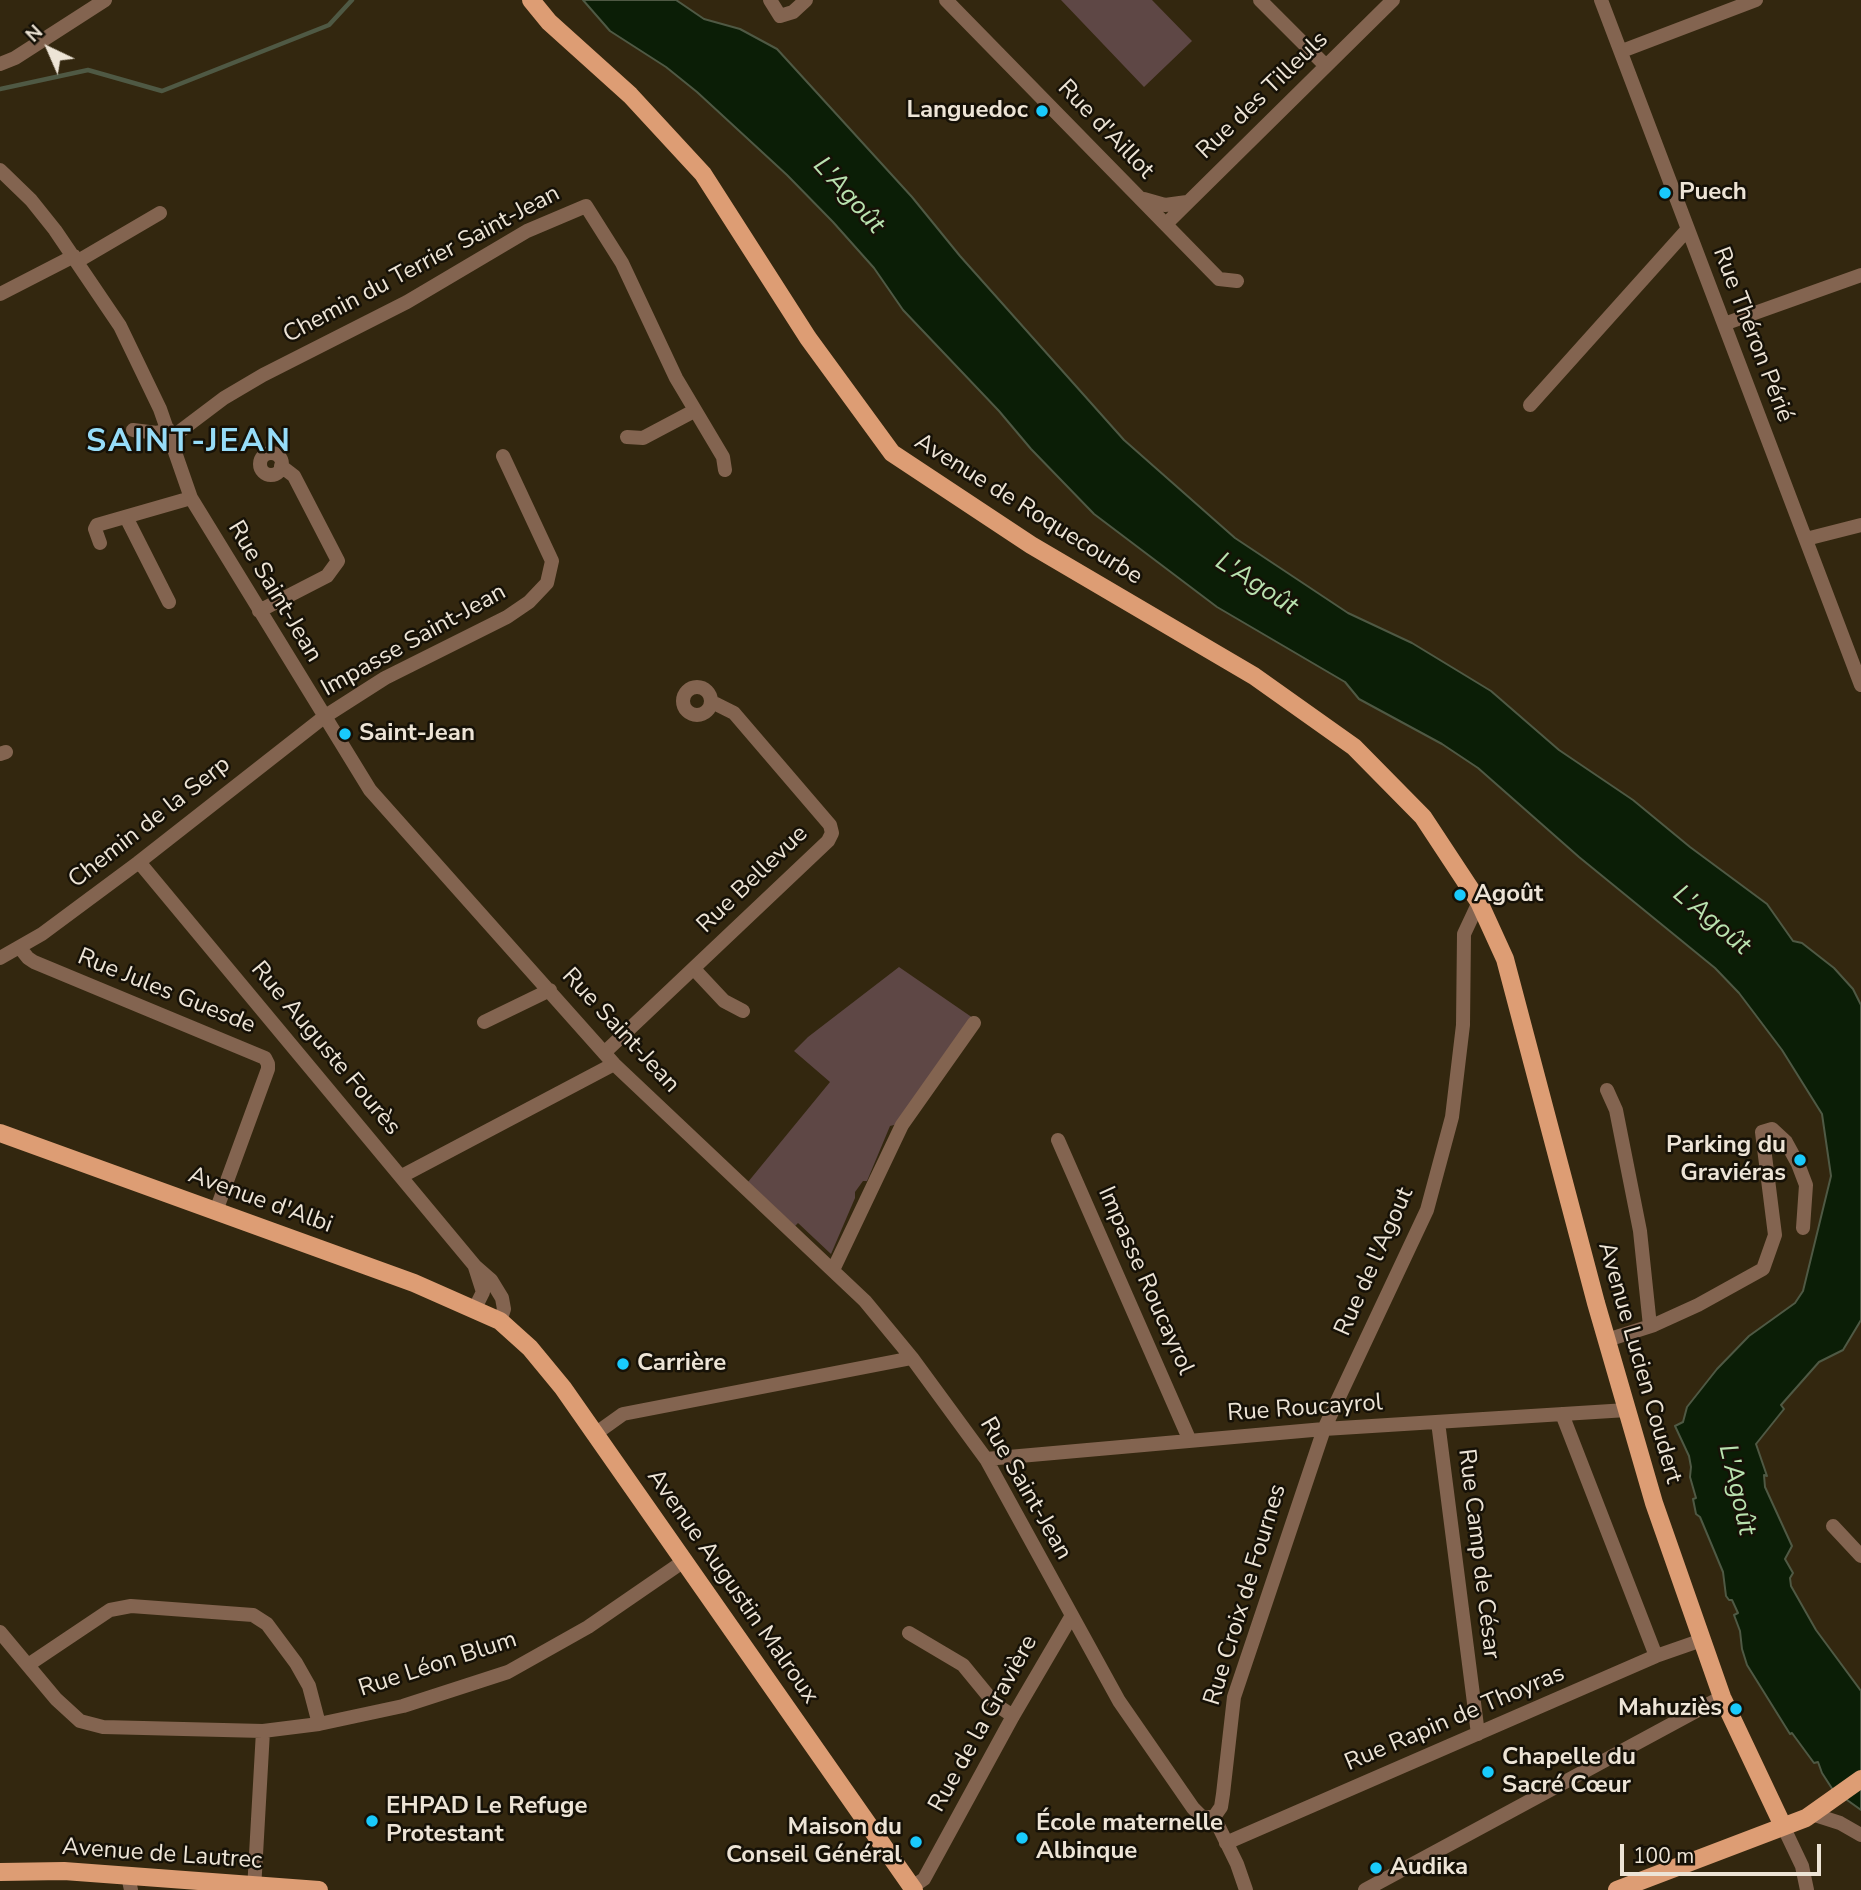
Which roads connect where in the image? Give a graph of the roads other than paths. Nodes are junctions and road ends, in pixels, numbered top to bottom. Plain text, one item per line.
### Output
1 (104, 0) edge
2 (531, 0) edge
3 (770, 0) edge
4 (806, 0) edge
5 (946, 0) edge
6 (1260, 0) edge
7 (1393, 0) edge
8 (1601, 0) edge
9 (1756, 0) edge
10 (1622, 51) junction
11 (0, 64) edge
12 (1326, 66) junction
13 (0, 170) edge
14 (1139, 197) junction
15 (1187, 202) junction
16 (160, 213) dead end
17 (1166, 224) junction
18 (1687, 230) junction
19 (76, 259) junction
20 (1861, 275) edge
21 (1237, 281) dead end
22 (0, 294) edge
23 (1724, 324) junction
24 (1530, 405) dead end
25 (694, 411) junction
26 (133, 430) dead end
27 (169, 434) junction
28 (627, 437) dead end
29 (503, 456) dead end
30 (281, 466) dead end
31 (725, 470) dead end
32 (191, 498) junction
33 (125, 517) junction
34 (1861, 525) edge
35 (1806, 539) junction
36 (100, 543) dead end
37 (169, 602) dead end
38 (259, 611) junction
39 (1861, 685) edge
40 (712, 702) dead end
41 (324, 717) junction
42 (139, 862) junction
43 (1479, 902) junction
44 (20, 947) junction
45 (0, 958) edge
46 (694, 969) junction
47 (550, 990) junction
48 (743, 1012) dead end
49 (484, 1022) dead end
50 (974, 1023) dead end
51 (604, 1053) junction
52 (614, 1064) junction
53 (1606, 1090) dead end
54 (0, 1133) edge
55 (1058, 1140) dead end
56 (402, 1176) junction
57 (216, 1211) junction
58 (1803, 1228) dead end
59 (475, 1266) junction
60 (833, 1270) junction
61 (475, 1308) junction
62 (500, 1321) junction
63 (1650, 1326) junction
64 (1607, 1340) junction
65 (912, 1358) junction
66 (1627, 1410) junction
67 (1562, 1414) junction
68 (1438, 1422) junction
69 (1324, 1429) junction
70 (595, 1434) junction
71 (1190, 1441) junction
72 (986, 1459) junction
73 (1833, 1526) dead end
74 (1861, 1556) edge
75 (684, 1561) junction
76 (1071, 1617) junction
77 (0, 1632) edge
78 (909, 1633) dead end
79 (1702, 1640) junction
80 (1656, 1656) junction
81 (28, 1665) junction
82 (1723, 1697) junction
83 (1013, 1716) junction
84 (320, 1724) junction
85 (263, 1731) junction
86 (1478, 1734) junction
87 (1861, 1779) edge
88 (1812, 1814) junction
89 (1214, 1817) junction
90 (1783, 1826) junction
91 (1861, 1835) edge
92 (1226, 1843) junction
93 (1, 1872) edge
94 (130, 1885) edge
95 (255, 1888) edge
96 (913, 1889) edge
97 (1624, 1889) edge
98 (161, 1890) edge
99 (319, 1890) edge
100 (1246, 1890) edge
101 (1365, 1890) edge
102 (1808, 1890) edge

1 - 11 street
2 - 43 main road, Avenue de Roquecourbe
3 - 4 street
5 - 14 street, Rue d'Aillot
6 - 12 street
7 - 12 street, Rue des Tilleuls
8 - 10 street, Rue Théron Périé
9 - 10 street
10 - 18 street, Rue Théron Périé
12 - 15 street, Rue des Tilleuls
13 - 19 street, Rue Saint-Jean
14 - 15 street
14 - 17 street, Rue d'Aillot
15 - 17 street, Rue des Tilleuls
16 - 19 street
17 - 21 street, Rue d'Aillot
18 - 23 street, Rue Théron Périé
18 - 24 street
19 - 22 street
19 - 27 street, Rue Saint-Jean
20 - 23 street
23 - 35 street, Rue Théron Périé
25 - 27 street, Chemin du Terrier Saint-Jean
25 - 28 street
25 - 31 street, Chemin du Terrier Saint-Jean
26 - 27 street
27 - 32 street, Rue Saint-Jean
29 - 41 street, Impasse Saint-Jean
30 - 38 street
32 - 33 street
32 - 38 street, Rue Saint-Jean
33 - 36 street
33 - 37 street
34 - 35 street
35 - 39 street, Rue Théron Périé
38 - 41 street, Rue Saint-Jean
40 - 46 street, Rue Bellevue
41 - 42 street, Chemin de la Serp
41 - 47 street, Rue Saint-Jean
42 - 44 street, Chemin de la Serp
42 - 56 street, Rue Auguste Fourès
43 - 64 main road, Avenue Lucien Coudert
43 - 69 street, Rue de l'Agout
44 - 45 street, Chemin de la Serp
44 - 57 street, Rue Jules Guesde
46 - 48 street
46 - 51 street, Rue Bellevue
47 - 49 street
47 - 51 street, Rue Saint-Jean
50 - 60 street
51 - 52 street, Rue Saint-Jean
52 - 56 street
52 - 60 street, Rue Saint-Jean
53 - 63 street
54 - 57 main road, Avenue d'Albi
55 - 71 street, Impasse Roucayrol
56 - 59 street, Rue Auguste Fourès
57 - 61 main road, Avenue d'Albi
58 - 63 street
59 - 61 street
59 - 62 street, Rue Auguste Fourès
60 - 65 street, Rue Saint-Jean
61 - 62 main road, Avenue d'Albi
62 - 70 main road, Avenue Augustin Malroux
63 - 64 street
64 - 66 main road, Avenue Lucien Coudert
65 - 70 street
65 - 72 street, Rue Saint-Jean
66 - 67 street, Rue Roucayrol
66 - 79 main road, Avenue Lucien Coudert
67 - 68 street, Rue Roucayrol
67 - 80 street
68 - 69 street, Rue Roucayrol
68 - 86 street, Rue Camp de César
69 - 71 street, Rue Roucayrol
69 - 89 street, Rue Croix de Fournes
70 - 75 main road, Avenue Augustin Malroux
71 - 72 street, Rue Roucayrol
72 - 76 street, Rue Saint-Jean
73 - 74 street
75 - 84 street, Rue Léon Blum
75 - 96 main road, Avenue Augustin Malroux
76 - 83 street, Rue de la Gravière
76 - 89 street, Rue Saint-Jean
77 - 81 street, Rue Léon Blum
78 - 83 street
79 - 80 street, Rue Rapin de Thoyras
79 - 82 main road, Avenue Lucien Coudert
80 - 86 street, Rue Rapin de Thoyras
81 - 84 street
81 - 85 street, Rue Léon Blum
82 - 90 main road, Avenue Lucien Coudert
82 - 101 street
83 - 96 street, Rue de la Gravière
84 - 85 street, Rue Léon Blum
85 - 95 street
86 - 92 street, Rue Rapin de Thoyras
87 - 88 main road
88 - 90 main road
88 - 91 street
89 - 92 street
90 - 97 main road
90 - 102 street
92 - 100 street
93 - 94 main road, Avenue de Lautrec
94 - 95 main road, Avenue de Lautrec
94 - 98 main road, Avenue de Lautrec
95 - 99 main road, Avenue de Lautrec

